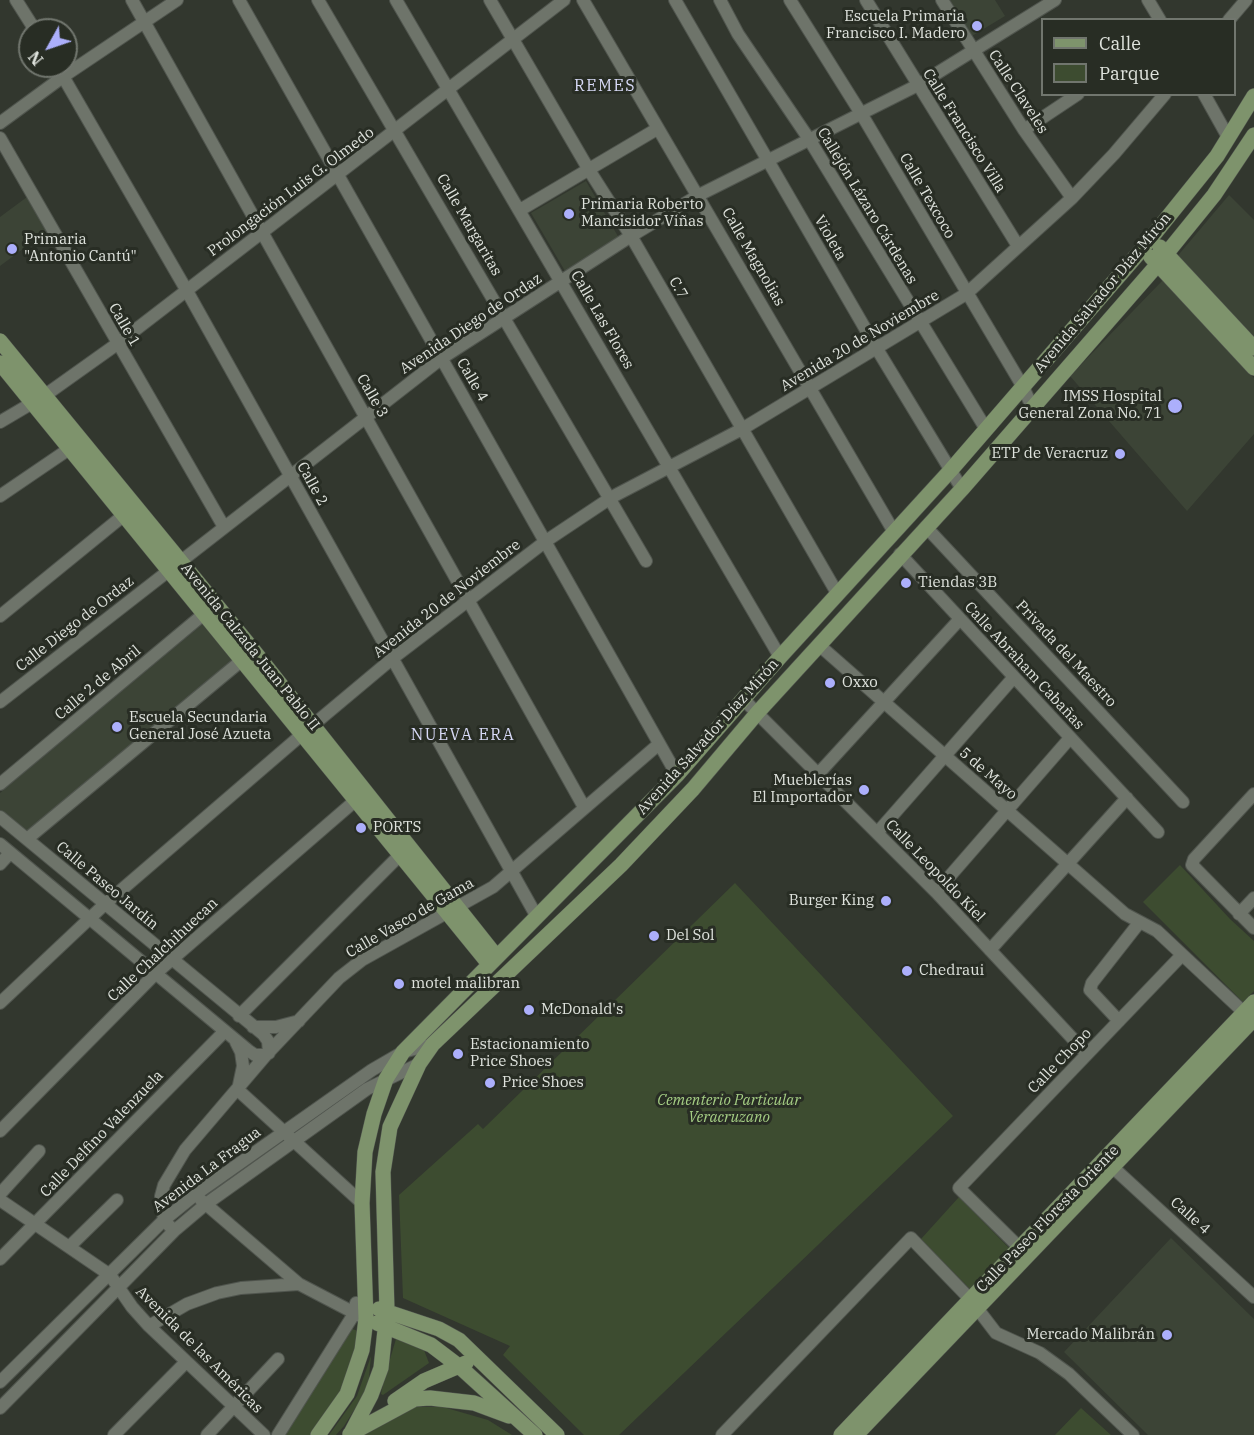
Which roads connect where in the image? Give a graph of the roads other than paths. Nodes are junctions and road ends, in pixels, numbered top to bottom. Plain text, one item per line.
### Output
1 (16, 0) edge
2 (132, 0) edge
3 (177, 0) edge
4 (239, 0) edge
5 (318, 0) edge
6 (396, 0) edge
7 (490, 0) edge
8 (564, 0) edge
9 (583, 0) edge
10 (675, 0) edge
11 (720, 0) edge
12 (790, 0) edge
13 (866, 0) edge
14 (942, 0) edge
15 (1055, 0) edge
16 (1148, 0) edge
17 (1246, 0) edge
18 (27, 18) edge
19 (1159, 18) edge
20 (1231, 18) edge
21 (144, 21) junction
22 (513, 40) junction
23 (974, 51) junction
24 (78, 61) edge
25 (53, 78) edge
26 (65, 78) edge
27 (918, 85) junction
28 (448, 91) junction
29 (1075, 96) edge
30 (1163, 96) edge
31 (1205, 96) edge
32 (1254, 96) edge
33 (862, 115) junction
34 (0, 123) edge
35 (657, 129) junction
36 (396, 130) junction
37 (1024, 130) junction
38 (1254, 135) edge
39 (1228, 137) junction
40 (0, 138) edge
41 (811, 138) junction
42 (766, 159) junction
43 (589, 170) junction
44 (338, 175) junction
45 (699, 195) junction
46 (1072, 198) junction
47 (520, 210) junction
48 (261, 233) junction
49 (631, 236) junction
50 (1147, 243) junction
51 (1018, 246) junction
52 (1163, 259) junction
53 (561, 280) junction
54 (187, 291) junction
55 (966, 294) junction
56 (506, 317) junction
57 (920, 322) junction
58 (0, 341) edge
59 (117, 344) junction
60 (1254, 348) edge
61 (878, 349) junction
62 (442, 358) junction
63 (0, 363) edge
64 (1254, 368) edge
65 (1023, 387) junction
66 (812, 389) junction
67 (38, 400) junction
68 (1033, 409) junction
69 (366, 416) junction
70 (0, 422) edge
71 (742, 429) junction
72 (986, 429) junction
73 (69, 449) junction
74 (670, 468) junction
75 (950, 471) junction
76 (290, 476) junction
77 (962, 489) junction
78 (0, 496) edge
79 (612, 497) junction
80 (130, 510) junction
81 (224, 527) junction
82 (926, 527) junction
83 (894, 532) junction
84 (546, 541) junction
85 (900, 554) junction
86 (646, 561) dead end
87 (174, 565) junction
88 (837, 593) junction
89 (469, 601) junction
90 (215, 604) junction
91 (203, 614) junction
92 (0, 616) edge
93 (960, 619) junction
94 (819, 645) junction
95 (780, 657) junction
96 (393, 658) junction
97 (241, 661) junction
98 (1014, 677) junction
99 (743, 699) junction
100 (0, 702) edge
101 (884, 703) junction
102 (758, 712) junction
103 (307, 730) junction
104 (1070, 738) junction
105 (659, 744) junction
106 (945, 756) junction
107 (819, 773) junction
108 (677, 775) junction
109 (0, 784) edge
110 (1254, 794) edge
111 (1127, 798) junction
112 (356, 800) junction
113 (1183, 802) dead end
114 (584, 807) junction
115 (1007, 810) junction
116 (637, 816) junction
117 (0, 817) edge
118 (1158, 832) dead end
119 (877, 833) junction
120 (27, 839) junction
121 (0, 844) edge
122 (10, 853) junction
123 (400, 855) junction
124 (628, 857) junction
125 (0, 864) edge
126 (1067, 864) junction
127 (512, 871) junction
128 (936, 892) junction
129 (1254, 898) edge
130 (105, 904) junction
131 (454, 910) junction
132 (1239, 914) junction
133 (537, 917) junction
134 (89, 919) junction
135 (1139, 923) junction
136 (1254, 928) edge
137 (990, 950) junction
138 (1182, 955) junction
139 (172, 959) junction
140 (492, 960) junction
141 (155, 974) junction
142 (0, 1003) edge
143 (1251, 1014) edge
144 (239, 1016) junction
145 (300, 1021) junction
146 (1119, 1021) junction
147 (254, 1027) junction
148 (230, 1035) junction
149 (434, 1044) junction
150 (403, 1052) junction
151 (267, 1054) junction
152 (1087, 1054) junction
153 (418, 1064) junction
154 (386, 1079) junction
155 (238, 1090) junction
156 (0, 1131) edge
157 (289, 1135) junction
158 (39, 1151) dead end
159 (1109, 1164) junction
160 (0, 1194) edge
161 (196, 1194) junction
162 (0, 1200) edge
163 (117, 1200) dead end
164 (362, 1203) junction
165 (206, 1204) junction
166 (164, 1220) junction
167 (35, 1224) junction
168 (174, 1232) junction
169 (69, 1247) junction
170 (1024, 1252) junction
171 (0, 1259) edge
172 (110, 1275) junction
173 (299, 1284) junction
174 (119, 1290) junction
175 (1254, 1297) edge
176 (974, 1304) junction
177 (357, 1309) junction
178 (386, 1319) junction
179 (149, 1326) junction
180 (476, 1357) junction
181 (278, 1359) dead end
182 (186, 1362) junction
183 (460, 1367) junction
184 (0, 1382) edge
185 (0, 1408) edge
186 (233, 1408) junction
187 (517, 1419) junction
188 (370, 1423) junction
189 (114, 1435) edge
190 (207, 1435) edge
191 (264, 1435) edge
192 (278, 1435) edge
193 (318, 1435) edge
194 (350, 1435) edge
195 (535, 1435) edge
196 (556, 1435) edge
197 (722, 1435) edge
198 (841, 1435) edge
199 (856, 1435) edge
200 (1133, 1435) edge

1 - 18 street
2 - 21 street, Calle 3
3 - 21 street
4 - 44 street, Calle 4
5 - 36 street, Calle Margaritas
6 - 28 street, Calle Las Flores
7 - 22 street, C.7
8 - 22 street, Prolongación Luis G. Olmedo
9 - 35 street, Calle Magnolias
10 - 42 street, Violeta
11 - 41 street, Callejón Lázaro Cárdenas
12 - 33 street, Calle Texcoco
13 - 27 street, Calle Francisco Villa
14 - 23 street, Calle Claveles
15 - 23 street, Avenida Diego de Ordaz
16 - 19 street
17 - 20 street
21 - 24 street
21 - 48 street, Calle 3
22 - 28 street, Prolongación Luis G. Olmedo
22 - 43 street, C.7
23 - 27 street, Avenida Diego de Ordaz
23 - 37 street, Calle Claveles
25 - 34 street
26 - 54 street, Calle 2
27 - 33 street, Avenida Diego de Ordaz
27 - 51 street, Calle Francisco Villa
28 - 36 street, Prolongación Luis G. Olmedo
28 - 47 street, Calle Las Flores
29 - 37 street
30 - 46 street, Avenida 20 de Noviembre
31 - 39 street
32 - 39 main road, Avenida Salvador Díaz Mirón
33 - 41 street, Avenida Diego de Ordaz
33 - 55 street, Calle Texcoco
35 - 43 street
35 - 45 street, Calle Magnolias
36 - 44 street, Prolongación Luis G. Olmedo
36 - 56 street, Calle Margaritas
37 - 46 street, Calle Claveles
38 - 52 main road, Avenida Salvador Díaz Mirón
39 - 50 main road, Avenida Salvador Díaz Mirón
40 - 59 street, Calle 1
41 - 42 street, Avenida Diego de Ordaz
41 - 57 street, Callejón Lázaro Cárdenas
42 - 45 street, Avenida Diego de Ordaz
42 - 61 street, Violeta
43 - 47 street
43 - 49 street, C.7
44 - 48 street, Prolongación Luis G. Olmedo
44 - 62 street, Calle 4
45 - 49 street, Avenida Diego de Ordaz
45 - 66 street, Calle Magnolias
46 - 51 street, Avenida 20 de Noviembre
47 - 53 street, Calle Las Flores
48 - 54 street, Prolongación Luis G. Olmedo
48 - 69 street, Calle 3
49 - 53 street, Avenida Diego de Ordaz
49 - 71 street, C.7
50 - 52 main road
50 - 65 main road, Avenida Salvador Díaz Mirón
51 - 55 street, Avenida 20 de Noviembre
52 - 60 main road
52 - 64 main road
52 - 68 main road, Avenida Salvador Díaz Mirón
53 - 56 street, Avenida Diego de Ordaz
53 - 74 street, Calle Las Flores
54 - 59 street, Prolongación Luis G. Olmedo
54 - 76 street, Calle 2
55 - 57 street, Avenida 20 de Noviembre
55 - 65 street, Calle Texcoco
56 - 62 street, Avenida Diego de Ordaz
56 - 79 street, Calle Margaritas
57 - 61 street, Avenida 20 de Noviembre
57 - 72 street, Callejón Lázaro Cárdenas
58 - 67 main road, Avenida Calzada Juan Pablo II
59 - 67 street, Prolongación Luis G. Olmedo
59 - 81 street, Calle 1
61 - 66 street, Avenida 20 de Noviembre
61 - 75 street, Violeta
62 - 69 street, Avenida Diego de Ordaz
62 - 84 street, Calle 4
63 - 67 main road, Avenida Calzada Juan Pablo II
65 - 68 street, Calle Texcoco
65 - 72 main road, Avenida Salvador Díaz Mirón
66 - 71 street, Avenida 20 de Noviembre
66 - 83 street, Calle Magnolias
67 - 70 street, Prolongación Luis G. Olmedo
67 - 73 main road, Avenida Calzada Juan Pablo II
67 - 80 main road, Avenida Calzada Juan Pablo II
68 - 77 main road, Avenida Salvador Díaz Mirón
69 - 76 street, Avenida Diego de Ordaz
69 - 89 street, Calle 3
71 - 74 street, Avenida 20 de Noviembre
71 - 88 street, C.7
72 - 75 main road, Avenida Salvador Díaz Mirón
73 - 78 street
73 - 80 main road, Avenida Calzada Juan Pablo II
74 - 79 street, Avenida 20 de Noviembre
74 - 95 street, Calle Las Flores
75 - 77 street, Violeta
75 - 83 main road, Avenida Salvador Díaz Mirón
76 - 81 street, Avenida Diego de Ordaz
76 - 96 street, Calle 2
77 - 82 main road, Avenida Salvador Díaz Mirón
79 - 84 street, Avenida 20 de Noviembre
79 - 86 street, Calle Margaritas
80 - 87 main road, Avenida Calzada Juan Pablo II
80 - 92 street
81 - 87 street, Avenida Diego de Ordaz
82 - 85 main road, Avenida Salvador Díaz Mirón
82 - 113 street, Privada del Maestro
83 - 88 main road, Avenida Salvador Díaz Mirón
84 - 89 street, Avenida 20 de Noviembre
84 - 105 street, Calle 4
85 - 93 street, Calle Abraham Cabañas
85 - 94 main road, Avenida Salvador Díaz Mirón
87 - 90 main road, Avenida Calzada Juan Pablo II
87 - 91 main road, Avenida Calzada Juan Pablo II
87 - 100 street, Calle Diego de Ordaz
88 - 95 main road, Avenida Salvador Díaz Mirón
89 - 96 street, Avenida 20 de Noviembre
89 - 114 street, Calle 3
90 - 91 street, Calle 2 de Abril
90 - 103 main road, Avenida Calzada Juan Pablo II
91 - 97 main road, Avenida Calzada Juan Pablo II
91 - 109 street, Calle 2 de Abril
93 - 98 street, Calle Abraham Cabañas
93 - 101 street
94 - 101 street, 5 de Mayo
94 - 102 main road, Avenida Salvador Díaz Mirón
95 - 99 main road, Avenida Salvador Díaz Mirón
96 - 103 street, Avenida 20 de Noviembre
96 - 127 street, Calle 2
97 - 103 main road, Avenida Calzada Juan Pablo II
97 - 120 street
98 - 104 street, Calle Abraham Cabañas
98 - 106 street
99 - 102 street, Calle Leopoldo Kiel
99 - 108 main road, Avenida Salvador Díaz Mirón
101 - 106 street, 5 de Mayo
101 - 107 street
102 - 107 street, Calle Leopoldo Kiel
102 - 124 main road, Avenida Salvador Díaz Mirón
103 - 112 main road, Avenida Calzada Juan Pablo II
103 - 130 street, Avenida 20 de Noviembre
103 - 131 main road, Avenida Calzada Juan Pablo II
104 - 111 street, Calle Abraham Cabañas
104 - 115 street
105 - 108 street, Calle 4
105 - 114 street, Calle Vasco de Gama
106 - 115 street, 5 de Mayo
106 - 119 street
107 - 119 street, Calle Leopoldo Kiel
108 - 116 main road, Avenida Salvador Díaz Mirón
110 - 132 street
111 - 118 street, Calle Abraham Cabañas
111 - 126 street
112 - 123 main road, Avenida Calzada Juan Pablo II
112 - 139 street, Calle Chalchihuecan
114 - 127 street, Calle Vasco de Gama
115 - 126 street, 5 de Mayo
115 - 128 street
116 - 124 main road
116 - 133 main road, Avenida Salvador Díaz Mirón
117 - 120 street, Calle Paseo Jardín
119 - 128 street, Calle Leopoldo Kiel
120 - 130 street, Calle Paseo Jardín
121 - 122 street
122 - 125 street
122 - 134 street
123 - 131 main road, Avenida Calzada Juan Pablo II
123 - 144 street
124 - 149 main road, Avenida Salvador Díaz Mirón
126 - 135 street, 5 de Mayo
126 - 137 street
127 - 131 street, Calle Vasco de Gama
127 - 133 street, Calle 2
128 - 137 street, Calle Leopoldo Kiel
129 - 132 street
130 - 134 street, Avenida 20 de Noviembre
130 - 139 street, Calle Paseo Jardín
131 - 140 main road, Avenida Calzada Juan Pablo II
131 - 145 street, Calle Vasco de Gama
132 - 136 street
133 - 140 main road, Avenida Salvador Díaz Mirón
134 - 141 street
134 - 142 street, Avenida 20 de Noviembre
135 - 138 street, 5 de Mayo
135 - 146 street
137 - 152 street, Calle Leopoldo Kiel
138 - 143 street, 5 de Mayo
138 - 146 street, Calle Chopo
139 - 141 street, Calle Chalchihuecan
139 - 144 street, Calle Paseo Jardín
140 - 150 main road, Avenida Salvador Díaz Mirón
141 - 148 street
141 - 156 street, Calle Chalchihuecan
143 - 159 main road, Calle Paseo Floresta Oriente
144 - 147 street, Calle Paseo Jardín
145 - 147 street
145 - 151 street, Calle Vasco de Gama
146 - 152 street, Calle Chopo
147 - 151 street, Calle Paseo Jardín
148 - 151 street
148 - 155 street
148 - 167 street, Calle Delfino Valenzuela
149 - 150 street, Avenida La Fragua
149 - 153 main road, Avenida Salvador Díaz Mirón
150 - 154 main road, Avenida Salvador Díaz Mirón
150 - 157 street, Avenida La Fragua
151 - 155 street, Calle Vasco de Gama
152 - 170 street, Calle Chopo
153 - 154 street, Avenida La Fragua
153 - 178 main road, Avenida Salvador Díaz Mirón
154 - 157 street, Avenida La Fragua
154 - 164 main road, Avenida Salvador Díaz Mirón
155 - 157 street
155 - 166 street, Calle Vasco de Gama
157 - 161 street, Avenida La Fragua
157 - 164 street
157 - 165 street, Avenida La Fragua
158 - 160 street
159 - 170 main road, Calle Paseo Floresta Oriente
159 - 175 street, Calle 4
161 - 165 street
161 - 166 street, Avenida La Fragua
162 - 167 street, Avenida de las Américas
163 - 169 street
164 - 177 main road, Avenida Salvador Díaz Mirón
165 - 168 street, Avenida La Fragua
165 - 173 street
166 - 168 street
166 - 172 street, Avenida La Fragua
167 - 169 street, Avenida de las Américas
167 - 171 street, Calle Delfino Valenzuela
168 - 174 street, Avenida La Fragua
169 - 172 street, Avenida de las Américas
170 - 176 main road, Calle Paseo Floresta Oriente
172 - 174 street, Avenida de las Américas
172 - 184 street, Avenida La Fragua
173 - 177 street
173 - 179 street
174 - 179 street, Avenida de las Américas
174 - 185 street, Avenida La Fragua
176 - 197 street
176 - 198 main road, Calle Paseo Floresta Oriente
176 - 199 main road, Calle Paseo Floresta Oriente
176 - 200 street
177 - 178 main road
177 - 192 street
177 - 193 main road, Avenida Salvador Díaz Mirón
178 - 180 main road
178 - 183 main road
178 - 194 main road, Avenida Salvador Díaz Mirón
179 - 182 street, Avenida de las Américas
180 - 183 main road
180 - 196 main road
181 - 186 street
182 - 186 street, Avenida de las Américas
182 - 189 street
183 - 187 main road
183 - 188 main road
186 - 190 street
186 - 191 street, Avenida de las Américas
187 - 188 main road
187 - 195 main road
188 - 194 main road

